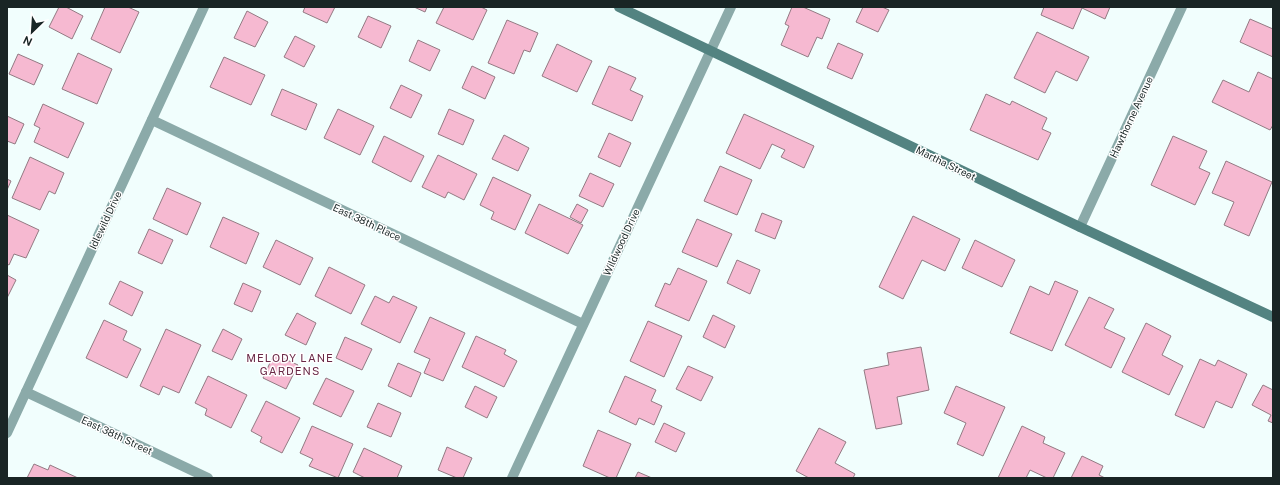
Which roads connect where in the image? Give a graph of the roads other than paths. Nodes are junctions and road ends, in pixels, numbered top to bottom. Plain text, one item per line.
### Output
1 (204, 7) edge
2 (620, 7) edge
3 (731, 7) edge
4 (1182, 7) edge
5 (711, 50) junction
6 (152, 120) junction
7 (1080, 227) junction
8 (1273, 317) edge
9 (583, 324) junction
10 (26, 392) junction
11 (7, 433) edge
12 (208, 478) edge
13 (512, 478) edge

1 - 6 street, Idlewild Drive
2 - 5 street, Martha Street
3 - 5 street, Wildwood Drive
4 - 7 street, Hawthorne Avenue
5 - 7 street, Martha Street
5 - 9 street, Wildwood Drive
6 - 9 street, East 38th Place
6 - 10 street, Idlewild Drive
7 - 8 street, Martha Street
9 - 13 street, Wildwood Drive
10 - 11 street, Idlewild Drive
10 - 12 street, East 38th Street

